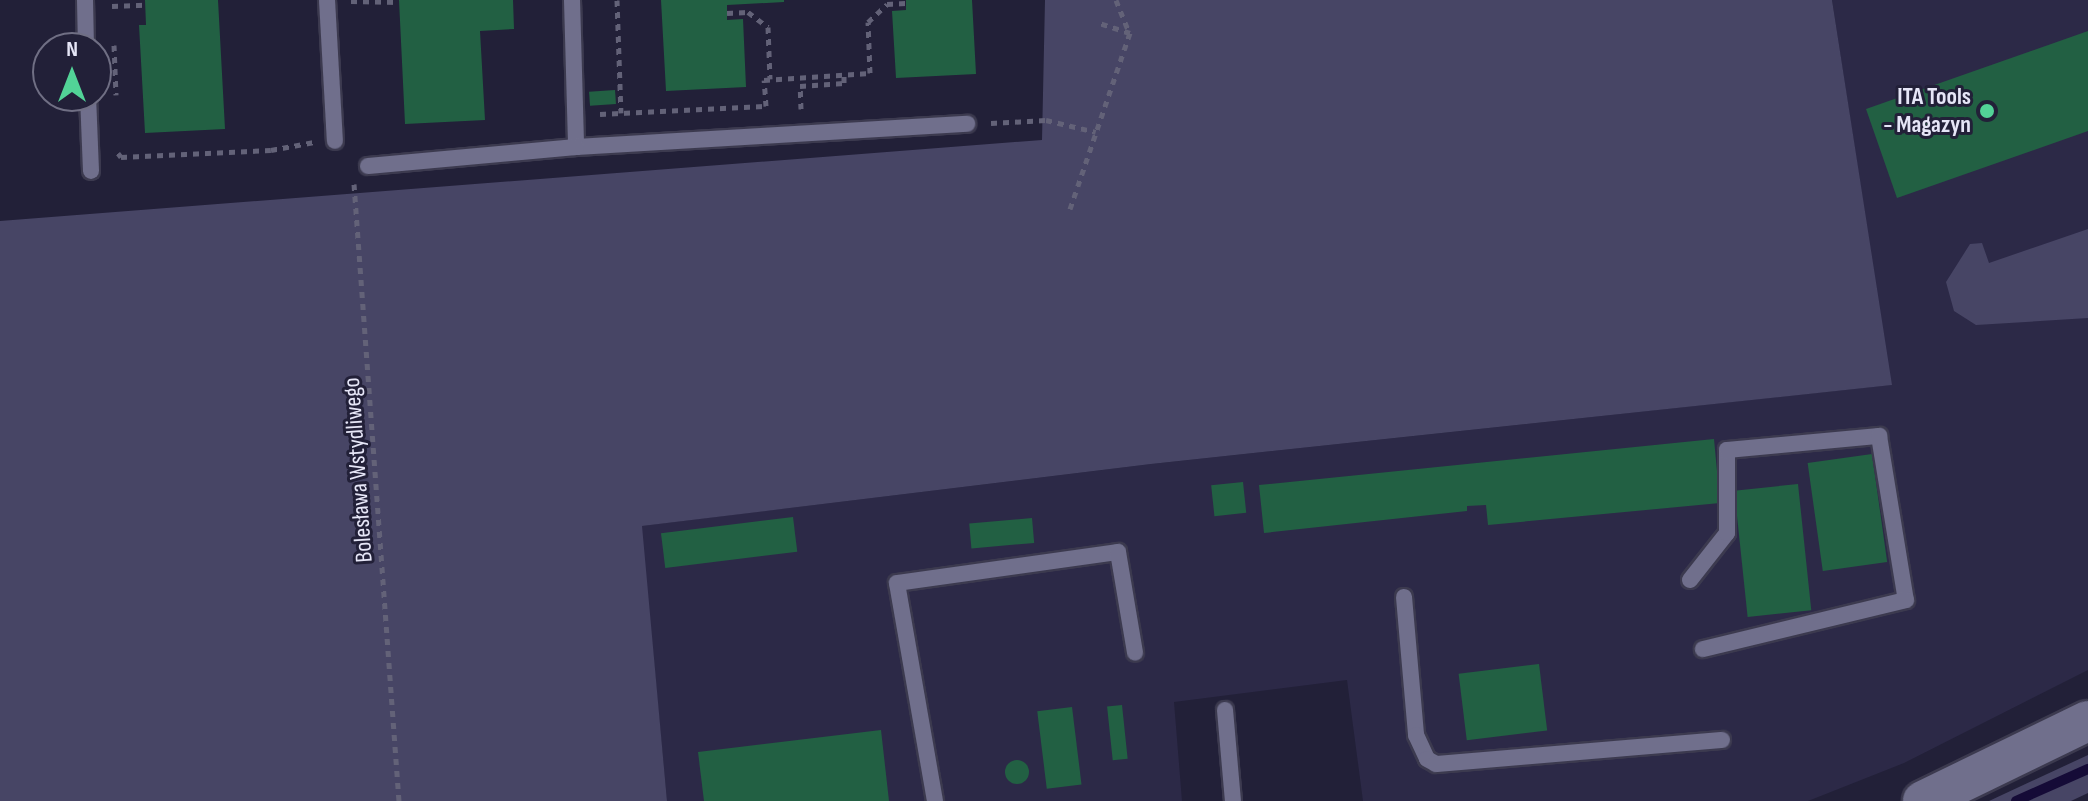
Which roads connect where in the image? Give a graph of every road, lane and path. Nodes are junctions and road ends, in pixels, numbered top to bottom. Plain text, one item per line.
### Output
1 (85, 0) edge
2 (327, 0) edge
3 (351, 0) edge
4 (572, 0) edge
5 (617, 0) edge
6 (1116, 0) edge
7 (399, 2) dead end
8 (112, 3) edge
9 (906, 3) dead end
10 (145, 5) dead end
11 (727, 13) dead end
12 (113, 21) dead end
13 (1097, 22) dead end
14 (86, 32) edge
15 (1130, 33) junction
16 (113, 36) dead end
17 (844, 74) junction
18 (770, 79) junction
19 (803, 86) dead end
20 (89, 112) edge
21 (116, 112) dead end
22 (621, 113) junction
23 (575, 115) junction
24 (967, 124) joint
25 (1096, 132) junction
26 (335, 141) junction
27 (117, 142) dead end
28 (576, 147) junction
29 (368, 166) dead end
30 (91, 171) dead end
31 (1070, 209) dead end
32 (1690, 580) dead end
33 (1404, 597) dead end
34 (1703, 649) dead end
35 (1135, 653) dead end
36 (1225, 710) dead end
37 (2088, 721) edge
38 (1722, 740) dead end
39 (399, 801) edge
40 (935, 801) edge
41 (1233, 801) edge
42 (1923, 801) edge

1 - 14 lane
2 - 26 lane
3 - 7 path
4 - 23 lane
5 - 22 path
6 - 15 path
8 - 10 path
8 - 12 path
9 - 17 path
11 - 18 path
13 - 15 path
15 - 25 path
16 - 21 path
17 - 18 path
17 - 19 path
18 - 22 path
20 - 30 lane
22 - 23 path
23 - 28 lane
24 - 25 path
24 - 28 lane
25 - 31 path
26 - 27 path
26 - 39 path, Bolesława Wstydliwego
28 - 29 lane
32 - 34 lane
33 - 38 lane
35 - 40 lane
36 - 41 lane
37 - 42 street

